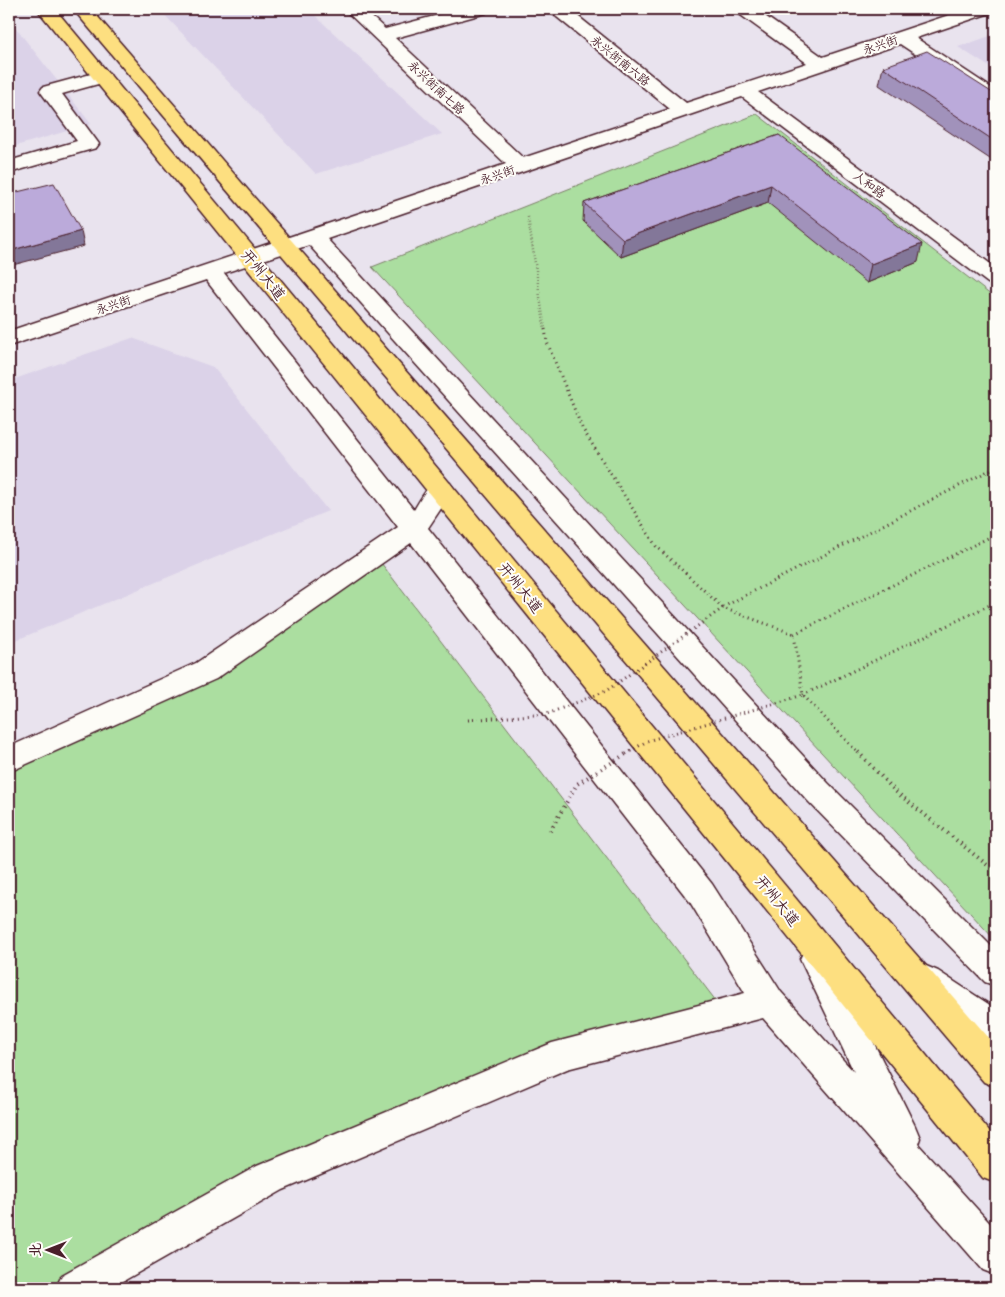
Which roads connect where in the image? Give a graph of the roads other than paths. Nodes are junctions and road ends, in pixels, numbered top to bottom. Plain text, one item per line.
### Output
1 (46, 9) edge
2 (82, 9) edge
3 (353, 9) edge
4 (480, 9) edge
5 (558, 9) edge
6 (744, 9) edge
7 (931, 9) edge
8 (984, 9) edge
9 (950, 20) junction
10 (382, 36) junction
11 (902, 37) junction
12 (821, 64) junction
13 (102, 77) junction
14 (744, 90) junction
15 (996, 98) edge
16 (684, 111) junction
17 (520, 166) junction
18 (9, 167) edge
19 (314, 236) junction
20 (284, 246) junction
21 (250, 258) junction
22 (210, 271) junction
23 (996, 278) edge
24 (9, 339) edge
25 (441, 489) junction
26 (415, 528) junction
27 (9, 760) edge
28 (803, 930) junction
29 (909, 970) junction
30 (996, 972) edge
31 (770, 1002) junction
32 (996, 1027) edge
33 (996, 1070) edge
34 (996, 1166) edge
35 (916, 1168) junction
36 (996, 1257) edge
37 (75, 1288) edge

1 - 13 highway, 开州大道
2 - 20 highway
3 - 10 street, 永兴街南七路
4 - 10 street
5 - 16 street, 永兴街南六路
6 - 12 street
7 - 9 street
8 - 9 street, 永兴街
9 - 11 street, 永兴街
10 - 17 street, 永兴街南七路
11 - 12 street, 永兴街
11 - 15 street
12 - 14 street, 永兴街
13 - 18 street
13 - 21 highway, 开州大道
14 - 16 street, 永兴街
14 - 23 street, 人和路
16 - 17 street, 永兴街
17 - 19 street, 永兴街
19 - 20 street, 永兴街
19 - 30 street
20 - 21 street, 永兴街
20 - 29 highway
21 - 22 street, 永兴街
21 - 25 highway, 开州大道
22 - 24 street, 永兴街
22 - 26 street
25 - 26 street
25 - 28 highway, 开州大道
26 - 27 street
26 - 31 street
28 - 34 highway, 开州大道
28 - 35 street
29 - 32 street
29 - 33 highway
31 - 35 street
31 - 37 street
35 - 36 street

